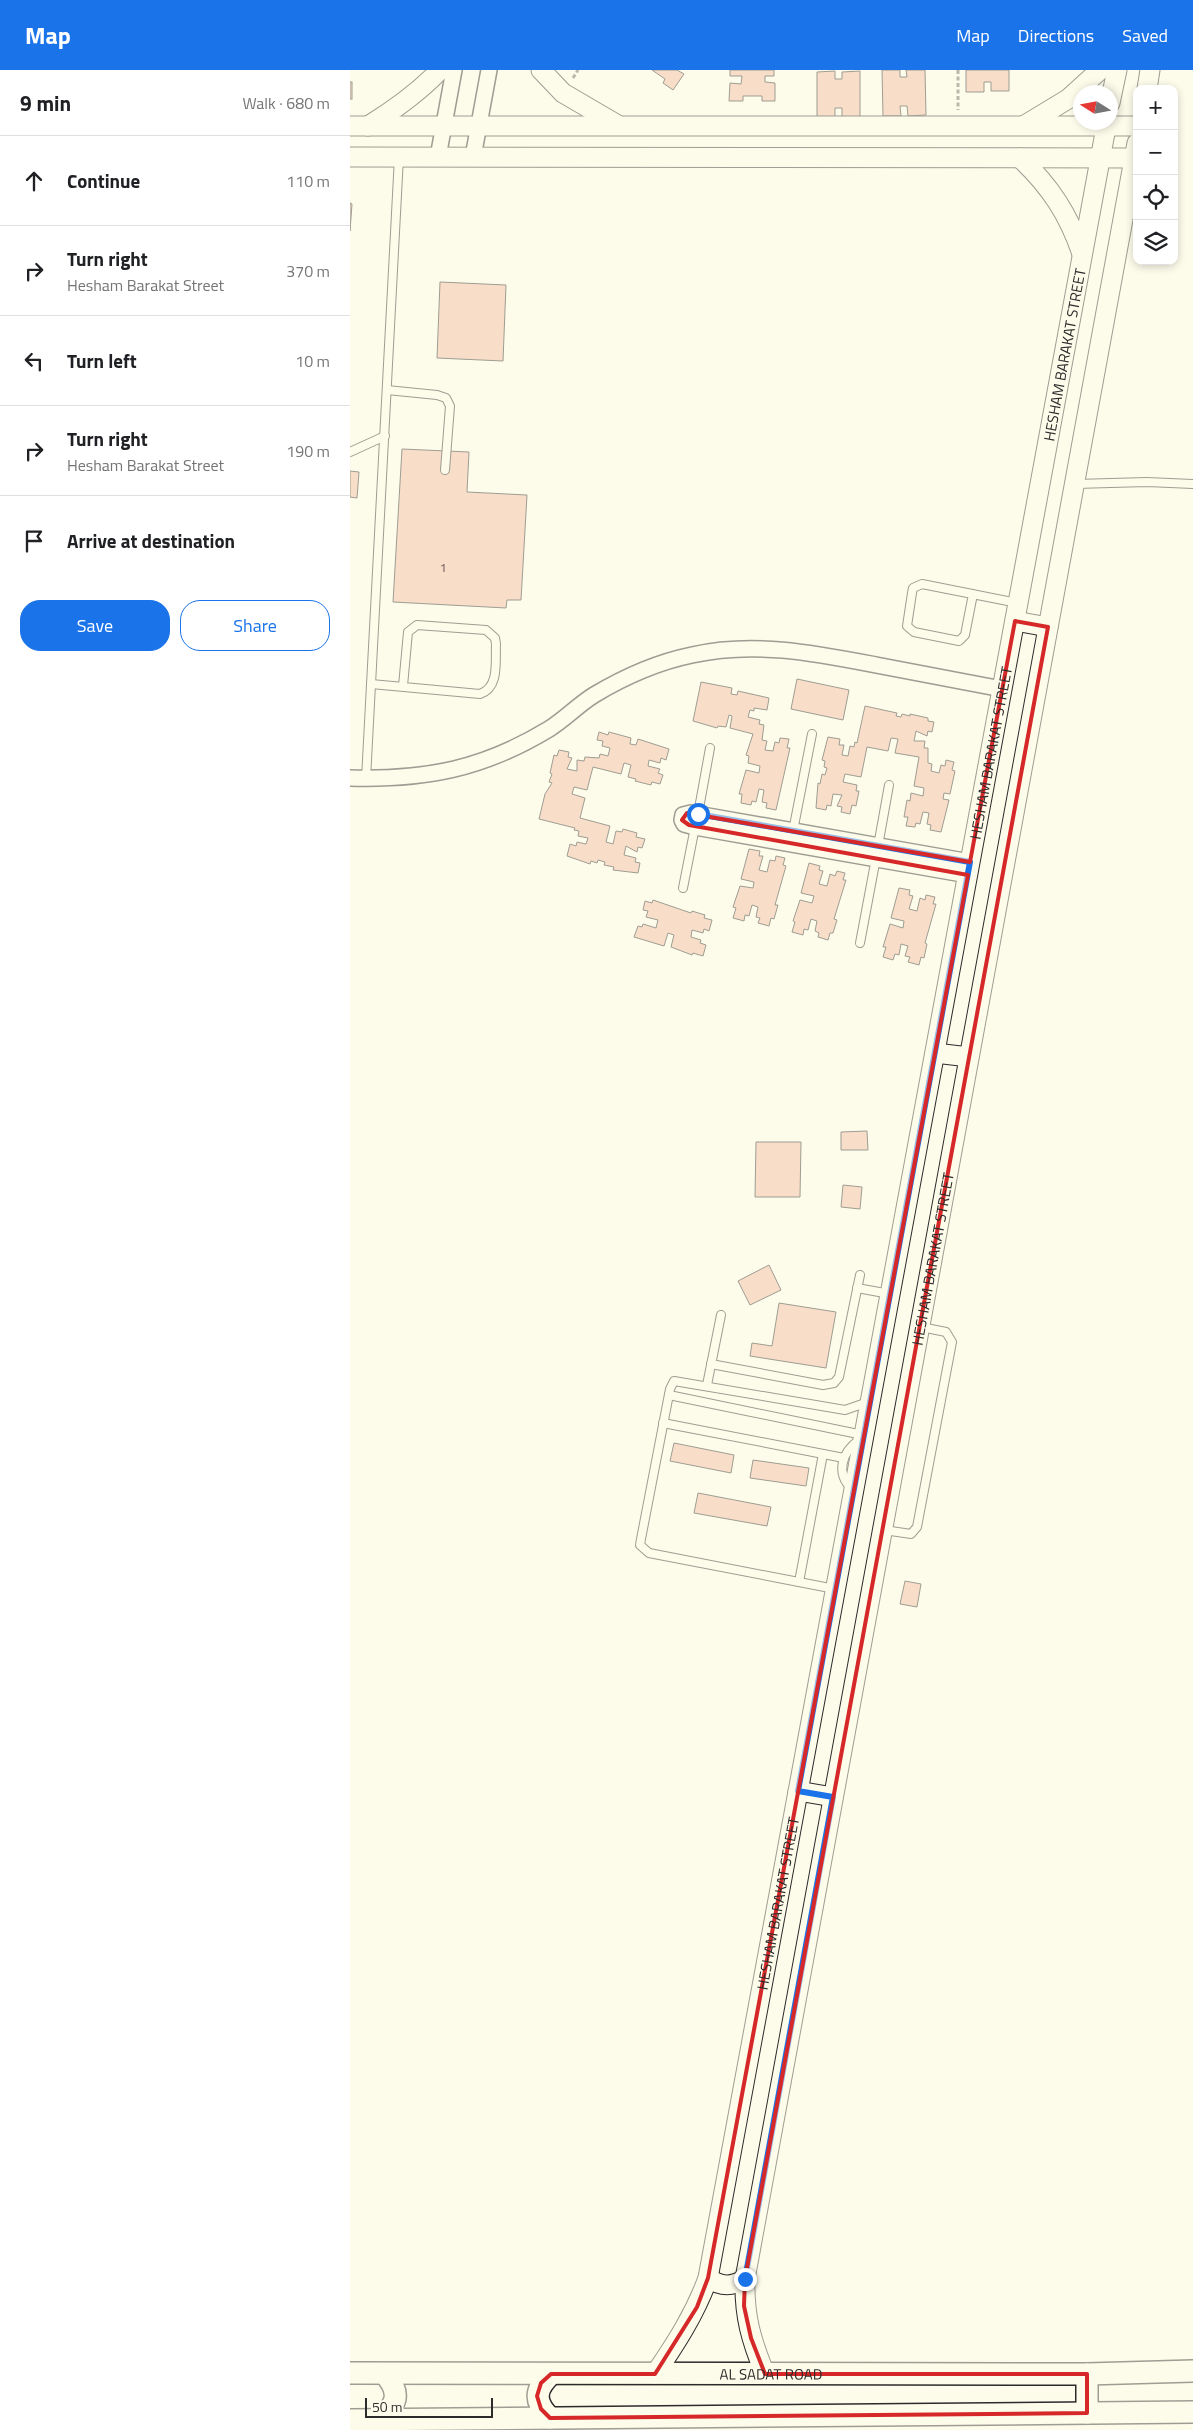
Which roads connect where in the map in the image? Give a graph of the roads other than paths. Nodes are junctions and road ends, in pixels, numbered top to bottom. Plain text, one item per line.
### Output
1 (440, 70) edge
2 (454, 70) edge
3 (489, 70) edge
4 (541, 70) edge
5 (1100, 70) edge
6 (1117, 70) edge
7 (1150, 70) edge
8 (1114, 85) edge
9 (1148, 85) edge
10 (443, 125) junction
11 (1073, 125) edge
12 (1118, 125) edge
13 (359, 126) edge
14 (479, 126) junction
15 (620, 126) junction
16 (1024, 126) junction
17 (1133, 126) edge
18 (1106, 130) edge
19 (1133, 150) edge
20 (350, 156) edge
21 (399, 156) junction
22 (438, 157) junction
23 (473, 157) junction
24 (1020, 158) junction
25 (1101, 158) junction
26 (1133, 161) edge
27 (1082, 256) junction
28 (387, 390) junction
29 (384, 436) junction
30 (350, 452) edge
31 (445, 470) dead end
32 (1074, 484) junction
33 (1193, 484) edge
34 (973, 594) junction
35 (1018, 602) junction
36 (1015, 621) junction
37 (1048, 627) junction
38 (371, 684) junction
39 (402, 686) junction
40 (1002, 688) junction
41 (812, 734) dead end
42 (710, 748) dead end
43 (350, 778) edge
44 (366, 778) junction
45 (889, 784) dead end
46 (696, 820) junction
47 (793, 831) junction
48 (877, 852) junction
49 (969, 869) junction
50 (683, 888) dead end
51 (860, 943) dead end
52 (935, 1053) junction
53 (969, 1057) junction
54 (860, 1275) dead end
55 (857, 1288) junction
56 (890, 1294) junction
57 (721, 1316) dead end
58 (919, 1326) junction
59 (711, 1364) junction
60 (706, 1385) junction
61 (669, 1396) junction
62 (870, 1401) junction
63 (663, 1424) junction
64 (864, 1436) junction
65 (823, 1454) junction
66 (844, 1458) junction
67 (854, 1490) junction
68 (882, 1529) junction
69 (799, 1582) junction
70 (835, 1589) junction
71 (798, 1791) junction
72 (833, 1797) junction
73 (708, 2278) junction
74 (745, 2279) junction
75 (1193, 2371) edge
76 (350, 2373) edge
77 (385, 2374) junction
78 (551, 2374) junction
79 (655, 2374) junction
80 (765, 2374) junction
81 (1087, 2374) junction
82 (1193, 2412) edge
83 (1087, 2413) junction
84 (550, 2418) junction
85 (350, 2420) edge
86 (377, 2420) junction

1 - 13 street
2 - 10 street
3 - 14 street
4 - 15 street
5 - 16 street
6 - 8 street
7 - 9 street
10 - 13 street
10 - 14 street
10 - 22 street
11 - 16 street
12 - 17 street
14 - 15 street
14 - 23 street
15 - 16 street
18 - 25 street, HESHAM BARAKAT STREET
19 - 25 street
20 - 21 street
21 - 22 street
21 - 28 lane
22 - 23 street
23 - 24 street
24 - 25 street
24 - 27 street
25 - 27 street, HESHAM BARAKAT STREET
26 - 32 street, HESHAM BARAKAT STREET
27 - 35 street, HESHAM BARAKAT STREET
28 - 29 lane
28 - 31 lane
29 - 30 lane
29 - 38 lane
32 - 33 lane
32 - 37 street, HESHAM BARAKAT STREET
34 - 34 lane
34 - 35 lane
35 - 36 street, HESHAM BARAKAT STREET
36 - 37 street
36 - 40 street, HESHAM BARAKAT STREET
37 - 53 street, HESHAM BARAKAT STREET
38 - 39 lane
38 - 44 lane
39 - 39 lane
40 - 44 street
40 - 49 street, HESHAM BARAKAT STREET
41 - 47 lane
42 - 46 lane
43 - 44 street
45 - 48 lane
46 - 47 street
46 - 48 street
46 - 50 lane
47 - 48 street
48 - 49 street
48 - 51 lane
49 - 52 street, HESHAM BARAKAT STREET
52 - 53 street
52 - 56 street, HESHAM BARAKAT STREET
53 - 58 street, HESHAM BARAKAT STREET
54 - 55 lane
55 - 56 lane
55 - 59 lane
56 - 62 street, HESHAM BARAKAT STREET
57 - 59 lane
58 - 68 street, HESHAM BARAKAT STREET
58 - 68 lane
59 - 60 lane
60 - 61 lane
60 - 62 lane
61 - 63 lane
61 - 64 lane
62 - 64 street, HESHAM BARAKAT STREET
63 - 65 lane
63 - 69 lane
64 - 66 lane
64 - 67 street, HESHAM BARAKAT STREET
65 - 66 lane
65 - 69 lane
66 - 67 lane
67 - 70 street, HESHAM BARAKAT STREET
68 - 72 street, HESHAM BARAKAT STREET
69 - 70 lane
70 - 71 street, HESHAM BARAKAT STREET
71 - 72 street
71 - 73 street, HESHAM BARAKAT STREET
72 - 74 street, HESHAM BARAKAT STREET
73 - 74 street
73 - 79 street, HESHAM BARAKAT STREET
74 - 80 street, HESHAM BARAKAT STREET
75 - 81 main road, AL SADAT ROAD
76 - 77 main road, AL SADAT ROAD
77 - 78 main road, AL SADAT ROAD
77 - 86 main road
78 - 79 main road, AL SADAT ROAD
78 - 84 main road
79 - 80 main road, AL SADAT ROAD
80 - 81 main road, AL SADAT ROAD
81 - 83 main road
82 - 83 main road
83 - 84 main road
84 - 86 main road
85 - 86 main road

